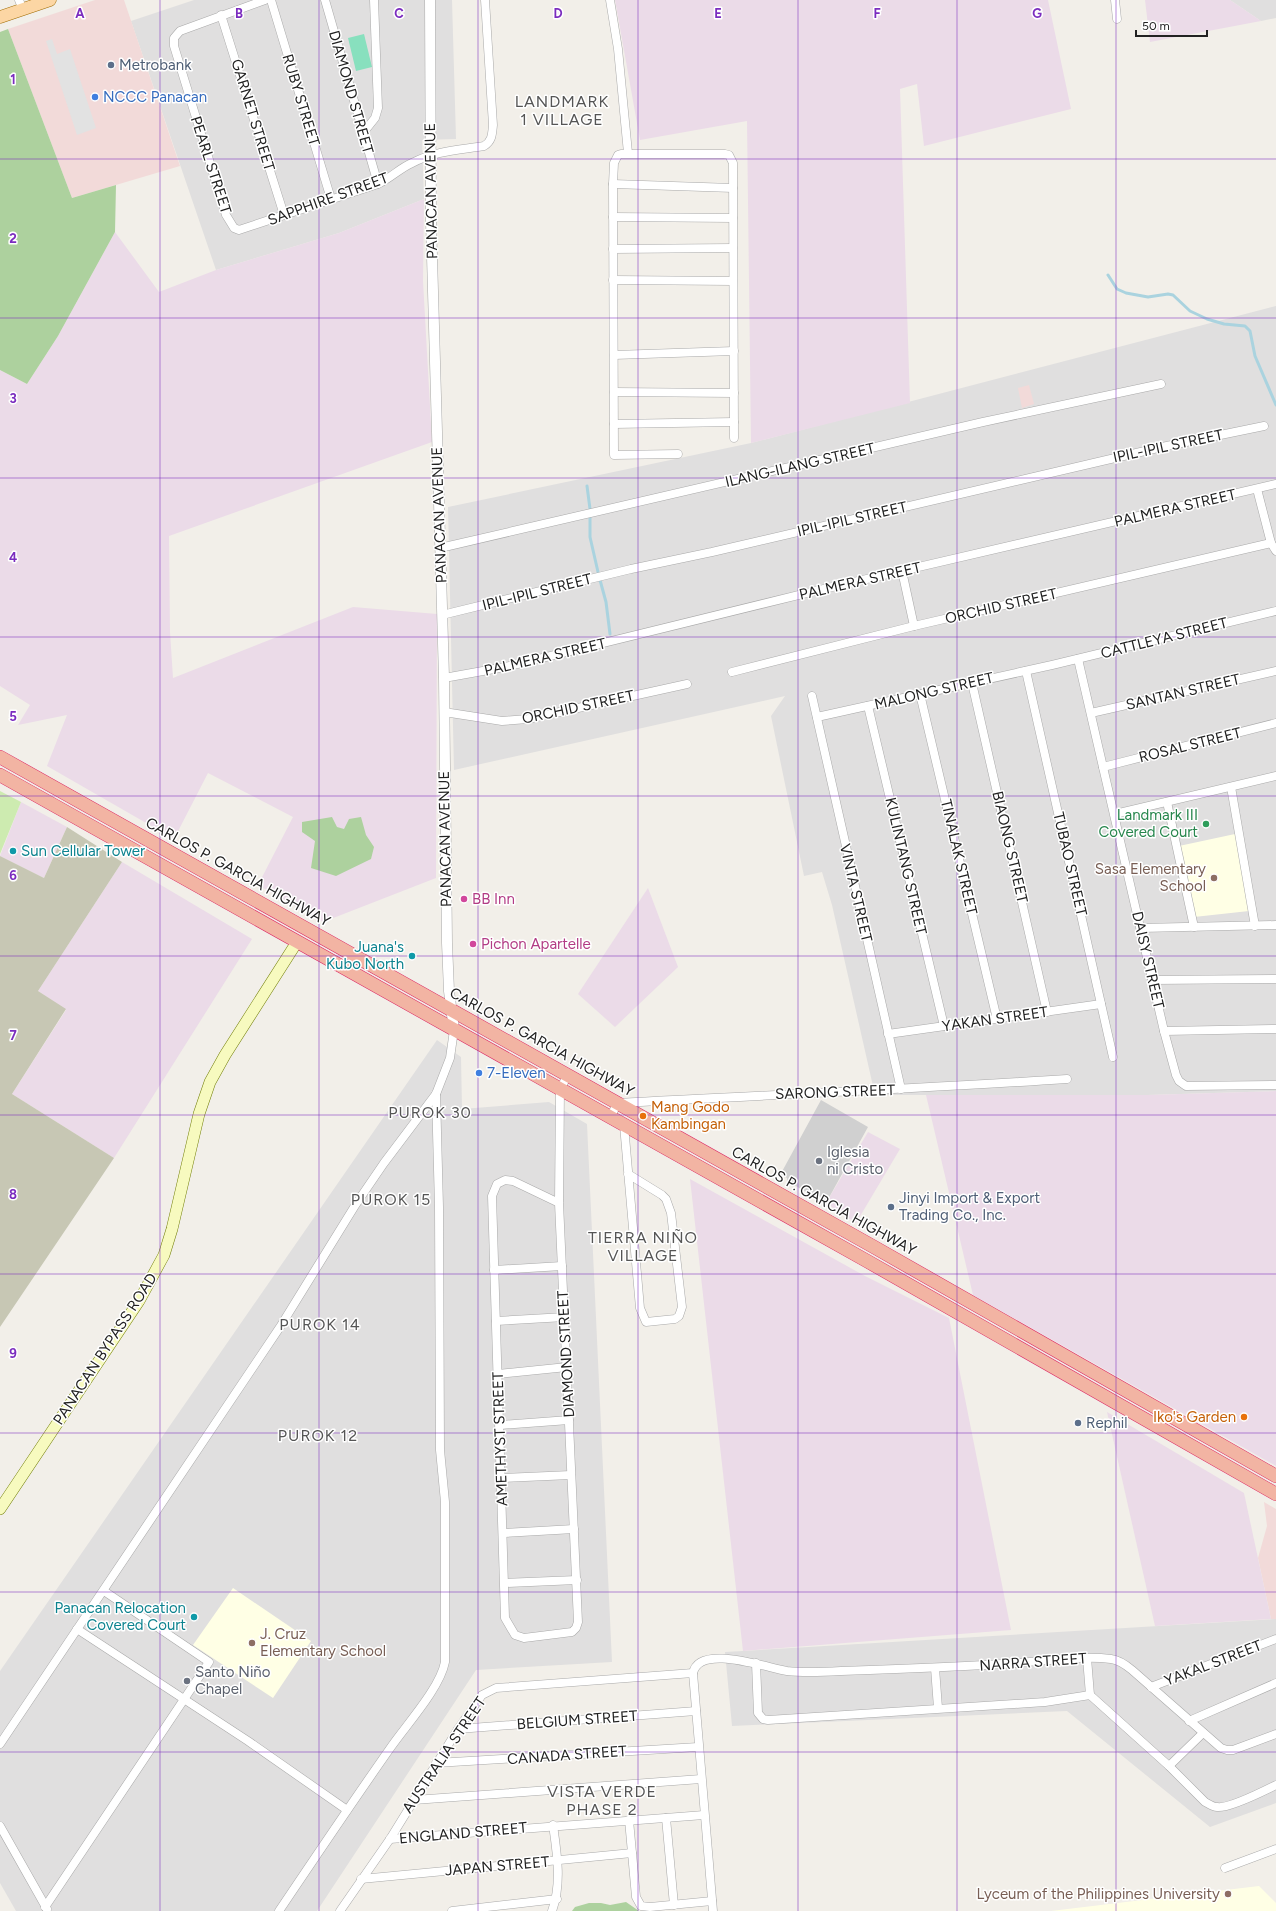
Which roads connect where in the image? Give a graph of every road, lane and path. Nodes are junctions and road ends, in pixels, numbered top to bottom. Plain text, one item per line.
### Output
1 (50, 0) edge
2 (265, 0) edge
3 (271, 0) edge
4 (325, 0) edge
5 (374, 0) edge
6 (430, 0) edge
7 (485, 0) edge
8 (610, 0) edge
9 (1115, 0) edge
10 (21, 5) edge
11 (221, 15) junction
12 (0, 17) edge
13 (1117, 18) dead end
14 (363, 133) junction
15 (628, 153) junction
16 (431, 154) junction
17 (378, 184) junction
18 (613, 184) junction
19 (733, 188) junction
20 (331, 199) junction
21 (284, 215) junction
22 (613, 217) junction
23 (733, 218) junction
24 (244, 229) joint
25 (733, 248) junction
26 (613, 249) junction
27 (613, 280) junction
28 (733, 281) junction
29 (734, 351) junction
30 (614, 355) junction
31 (1160, 384) dead end
32 (614, 392) junction
33 (734, 393) junction
34 (734, 422) junction
35 (614, 424) junction
36 (1264, 426) dead end
37 (734, 438) dead end
38 (678, 454) dead end
39 (1276, 484) edge
40 (1258, 489) junction
41 (1271, 543) junction
42 (440, 548) junction
43 (1276, 551) edge
44 (902, 571) junction
45 (1276, 611) edge
46 (442, 615) junction
47 (914, 626) junction
48 (1078, 659) junction
49 (1052, 665) joint
50 (1026, 671) junction
51 (1276, 671) edge
52 (732, 672) dead end
53 (444, 678) junction
54 (972, 683) junction
55 (687, 684) dead end
56 (920, 694) junction
57 (812, 696) dead end
58 (868, 706) junction
59 (444, 712) junction
60 (1090, 713) junction
61 (817, 718) junction
62 (1276, 723) edge
63 (0, 757) edge
64 (1103, 767) junction
65 (0, 775) edge
66 (1276, 776) edge
67 (1231, 787) junction
68 (1167, 802) junction
69 (1115, 814) junction
70 (234, 888) junction
71 (225, 902) junction
72 (1276, 925) edge
73 (1254, 926) junction
74 (1194, 927) junction
75 (1141, 928) junction
76 (297, 942) junction
77 (379, 969) junction
78 (1276, 979) edge
79 (1152, 980) junction
80 (371, 984) junction
81 (1101, 1004) junction
82 (450, 1010) junction
83 (1047, 1012) junction
84 (997, 1019) junction
85 (944, 1026) junction
86 (1276, 1029) edge
87 (454, 1030) junction
88 (1164, 1031) junction
89 (888, 1034) junction
90 (1113, 1057) dead end
91 (568, 1075) junction
92 (1067, 1079) dead end
93 (1276, 1085) edge
94 (560, 1089) junction
95 (901, 1089) junction
96 (436, 1094) junction
97 (618, 1103) junction
98 (610, 1117) junction
99 (624, 1125) junction
100 (628, 1174) junction
101 (559, 1203) junction
102 (562, 1266) junction
103 (494, 1270) junction
104 (565, 1317) junction
105 (496, 1322) junction
106 (567, 1367) junction
107 (498, 1374) junction
108 (569, 1420) junction
109 (500, 1425) junction
110 (571, 1475) junction
111 (1276, 1476) edge
112 (502, 1478) junction
113 (1276, 1494) edge
114 (0, 1509) edge
115 (574, 1529) junction
116 (504, 1533) junction
117 (577, 1580) junction
118 (505, 1583) junction
119 (104, 1591) junction
120 (77, 1629) junction
121 (572, 1632) joint
122 (1276, 1639) edge
123 (1087, 1658) junction
124 (756, 1663) junction
125 (935, 1668) junction
126 (693, 1674) junction
127 (1276, 1684) edge
128 (1151, 1687) junction
129 (1090, 1696) junction
130 (184, 1699) junction
131 (938, 1708) junction
132 (696, 1711) junction
133 (1189, 1721) junction
134 (458, 1729) junction
135 (1203, 1733) junction
136 (1276, 1734) edge
137 (0, 1744) edge
138 (698, 1747) junction
139 (436, 1763) junction
140 (1169, 1766) junction
141 (701, 1779) junction
142 (1276, 1786) edge
143 (414, 1800) junction
144 (347, 1810) junction
145 (704, 1815) junction
146 (666, 1818) junction
147 (629, 1820) junction
148 (553, 1825) junction
149 (0, 1826) edge
150 (390, 1839) junction
151 (1276, 1849) edge
152 (632, 1853) junction
153 (557, 1860) junction
154 (1225, 1868) dead end
155 (361, 1879) junction
156 (557, 1899) junction
157 (712, 1901) junction
158 (674, 1905) junction
159 (46, 1909) edge
160 (279, 1911) edge
161 (340, 1911) edge
162 (452, 1911) edge
163 (552, 1911) edge
164 (713, 1911) edge

1 - 10 main road
2 - 11 street
3 - 20 street, RUBY STREET
4 - 14 street, DIAMOND STREET
5 - 14 street
6 - 16 street, PANACAN AVENUE
7 - 16 street, SAPPHIRE STREET
8 - 15 street
9 - 13 street
10 - 12 main road
11 - 21 street, GARNET STREET
11 - 24 street, PEARL STREET
14 - 17 street, DIAMOND STREET
15 - 18 street
15 - 19 street
16 - 17 street, SAPPHIRE STREET
16 - 42 street, PANACAN AVENUE
17 - 20 street, SAPPHIRE STREET
18 - 19 street
18 - 22 street
19 - 23 street
20 - 21 street, SAPPHIRE STREET
21 - 24 street, SAPPHIRE STREET
22 - 23 street
22 - 26 street
23 - 25 street
25 - 26 street
25 - 28 street
26 - 27 street
27 - 28 street
27 - 30 street
28 - 29 street
29 - 30 street
29 - 33 street
30 - 32 street
31 - 42 street, ILANG-ILANG STREET
32 - 33 street
32 - 35 street
33 - 34 street
34 - 35 street
34 - 37 street
35 - 38 street
36 - 46 street, IPIL-IPIL STREET
39 - 40 street, PALMERA STREET
40 - 41 street
40 - 44 street, PALMERA STREET
41 - 43 street
41 - 47 street, ORCHID STREET
42 - 46 street, PANACAN AVENUE
44 - 47 street
44 - 53 street, PALMERA STREET
45 - 48 street, CATTLEYA STREET
46 - 53 street, PANACAN AVENUE
47 - 52 street, ORCHID STREET
48 - 49 street, CATTLEYA STREET
48 - 60 street, DAISY STREET
49 - 50 street, MALONG STREET
50 - 54 street, MALONG STREET
50 - 81 street, TUBAO STREET
51 - 60 street, SANTAN STREET
53 - 59 street, PANACAN AVENUE
54 - 56 street, MALONG STREET
54 - 83 street, BIAONG STREET
55 - 59 street, ORCHID STREET
56 - 58 street, MALONG STREET
56 - 84 street, TINALAK STREET
57 - 61 street, VINTA STREET
58 - 61 street, MALONG STREET
58 - 85 street, KULINTANG STREET
59 - 82 street, PANACAN AVENUE
60 - 64 street, DAISY STREET
61 - 89 street, VINTA STREET
62 - 64 street, ROSAL STREET
63 - 70 highway, CARLOS P. GARCIA HIGHWAY
64 - 69 street, DAISY STREET
65 - 71 highway, CARLOS P. GARCIA HIGHWAY
66 - 67 street
67 - 68 street
67 - 73 street
68 - 69 street
68 - 74 street
69 - 75 street, DAISY STREET
70 - 71 highway
70 - 77 highway, CARLOS P. GARCIA HIGHWAY
71 - 76 highway, CARLOS P. GARCIA HIGHWAY
72 - 73 street
73 - 74 street
74 - 75 street
75 - 79 street, DAISY STREET
76 - 80 highway, CARLOS P. GARCIA HIGHWAY
76 - 114 main road, PANACAN BYPASS ROAD
77 - 80 highway
77 - 82 highway, CARLOS P. GARCIA HIGHWAY
78 - 79 street
79 - 88 street, DAISY STREET
80 - 87 highway, CARLOS P. GARCIA HIGHWAY
81 - 83 street, YAKAN STREET
81 - 90 street, TUBAO STREET
82 - 87 street, PANACAN AVENUE
82 - 91 highway, CARLOS P. GARCIA HIGHWAY
83 - 84 street, YAKAN STREET
84 - 85 street, YAKAN STREET
85 - 89 street, YAKAN STREET
86 - 88 street
87 - 94 highway, CARLOS P. GARCIA HIGHWAY
87 - 96 street
88 - 93 street, DAISY STREET
89 - 95 street, VINTA STREET
91 - 94 street, DIAMOND STREET
91 - 97 highway, CARLOS P. GARCIA HIGHWAY
92 - 95 street, SARONG STREET
94 - 98 highway, CARLOS P. GARCIA HIGHWAY
94 - 101 street, DIAMOND STREET
95 - 97 street, SARONG STREET
96 - 119 street
96 - 144 street
97 - 98 street
97 - 111 highway, CARLOS P. GARCIA HIGHWAY
98 - 99 highway, CARLOS P. GARCIA HIGHWAY
99 - 100 street
99 - 113 highway, CARLOS P. GARCIA HIGHWAY
100 - 100 street
101 - 102 street, DIAMOND STREET
101 - 103 street, AMETHYST STREET
102 - 103 street
102 - 104 street, DIAMOND STREET
103 - 105 street, AMETHYST STREET
104 - 105 street
104 - 106 street, DIAMOND STREET
105 - 107 street, AMETHYST STREET
106 - 107 street
106 - 108 street, DIAMOND STREET
107 - 109 street, AMETHYST STREET
108 - 109 street
108 - 110 street, DIAMOND STREET
109 - 112 street, AMETHYST STREET
110 - 112 street
110 - 115 street, DIAMOND STREET
112 - 116 street, AMETHYST STREET
115 - 116 street
115 - 117 street, DIAMOND STREET
116 - 118 street, AMETHYST STREET
117 - 118 street
117 - 121 street, DIAMOND STREET
118 - 121 street, AMETHYST STREET
119 - 120 street
119 - 130 street
120 - 130 street
120 - 137 street
122 - 128 street, YAKAL STREET
123 - 125 street, NARRA STREET
123 - 128 street, NARRA STREET
123 - 129 street
124 - 125 street, NARRA STREET
124 - 126 street, NARRA STREET
124 - 131 street
125 - 131 street
126 - 132 street
126 - 134 street, AUSTRALIA STREET
127 - 133 street
128 - 133 street, NARRA STREET
129 - 131 street
129 - 140 street
130 - 144 street
130 - 159 street
132 - 134 street, BELGIUM STREET
132 - 138 street
133 - 135 street, NARRA STREET
134 - 139 street, AUSTRALIA STREET
135 - 136 street, NARRA STREET
135 - 140 street
138 - 139 street, CANADA STREET
138 - 141 street
139 - 143 street, AUSTRALIA STREET
140 - 142 street
141 - 143 street
141 - 145 street
143 - 150 street, AUSTRALIA STREET
144 - 160 street
145 - 146 street, ENGLAND STREET
145 - 157 street
146 - 147 street, ENGLAND STREET
146 - 158 street
147 - 148 street, ENGLAND STREET
147 - 152 street
148 - 150 street, ENGLAND STREET
148 - 153 street
149 - 159 street
150 - 155 street, AUSTRALIA STREET
151 - 154 street
152 - 153 street, JAPAN STREET
152 - 158 street
153 - 155 street, JAPAN STREET
153 - 156 street
155 - 161 street, AUSTRALIA STREET
156 - 162 street
156 - 163 street
157 - 158 street
157 - 164 street

